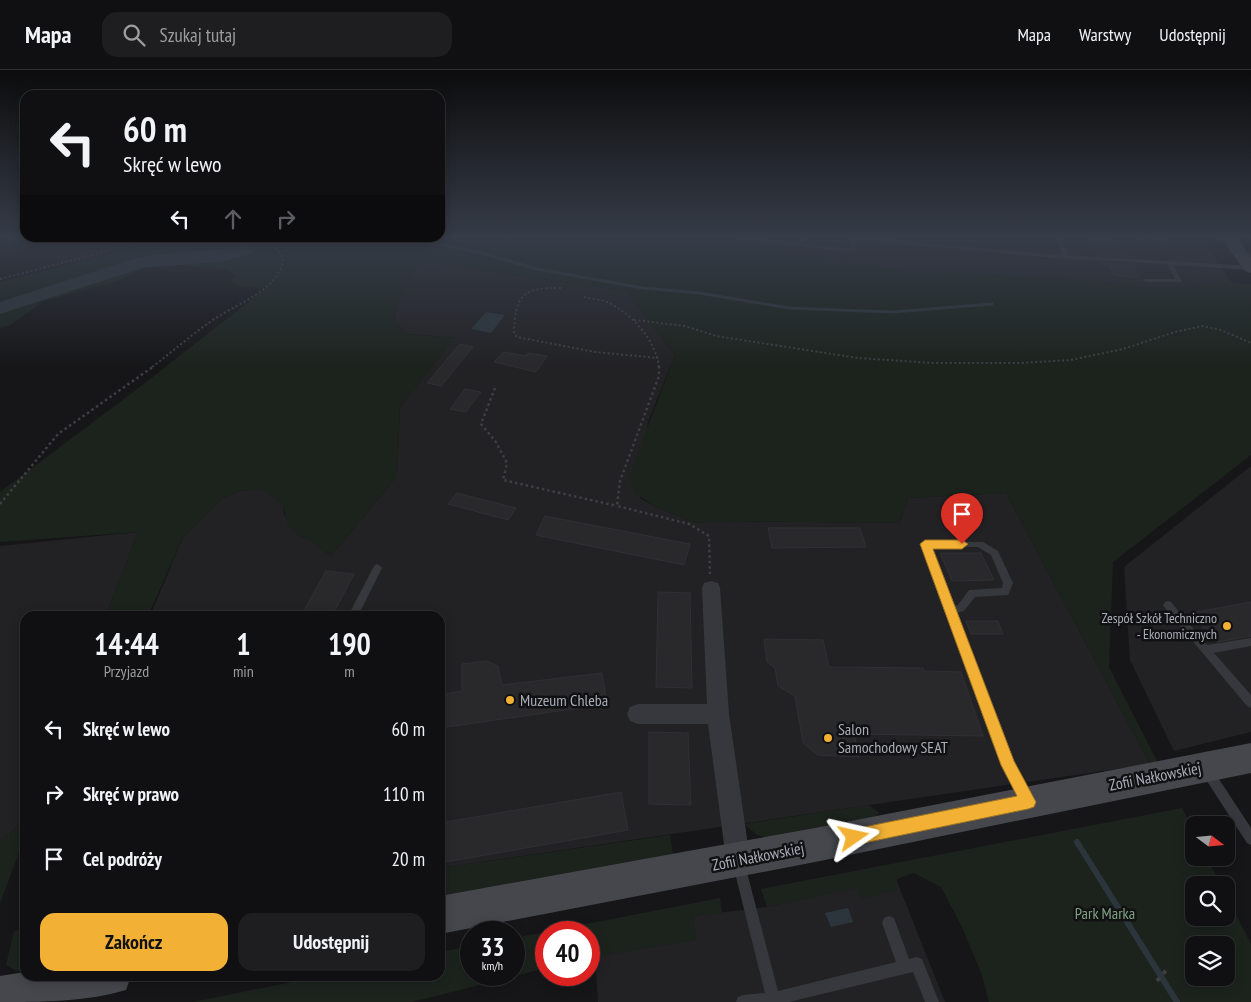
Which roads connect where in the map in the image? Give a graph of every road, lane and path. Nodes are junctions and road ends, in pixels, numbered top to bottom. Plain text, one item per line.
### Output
1 (272, 281) edge
2 (561, 288) dead end
3 (584, 298) dead end
4 (634, 320) junction
5 (1251, 343) edge
6 (658, 358) junction
7 (496, 388) dead end
8 (0, 504) edge
9 (618, 506) junction
10 (377, 568) dead end
11 (710, 588) joint
12 (1168, 605) dead end
13 (356, 611) edge
14 (949, 611) junction
15 (1251, 642) edge
16 (1205, 650) junction
17 (1251, 703) edge
18 (638, 714) dead end
19 (718, 714) junction
20 (1251, 758) edge
21 (1205, 766) junction
22 (1028, 802) junction
23 (1251, 839) edge
24 (738, 859) junction
25 (445, 915) edge
26 (889, 923) dead end
27 (905, 967) junction
28 (1168, 968) dead end
29 (84, 981) edge
30 (1157, 981) dead end
31 (0, 996) edge
32 (773, 999) junction
33 (751, 1002) edge
34 (932, 1002) edge

1 - 8 path
2 - 6 path
3 - 4 path
4 - 5 path
4 - 6 path
6 - 9 path
7 - 9 path
9 - 11 path
10 - 13 lane
11 - 19 street
12 - 16 lane
14 - 14 lane
14 - 22 lane
15 - 16 lane
16 - 17 lane
18 - 19 street
19 - 24 street
20 - 21 street, Zofii Nałkowskiej
21 - 22 street, Zofii Nałkowskiej
21 - 23 lane
22 - 24 street, Zofii Nałkowskiej
24 - 25 street, Zofii Nałkowskiej
24 - 32 lane
26 - 27 lane
27 - 32 lane
27 - 34 lane
28 - 30 path
29 - 31 street
32 - 33 lane

